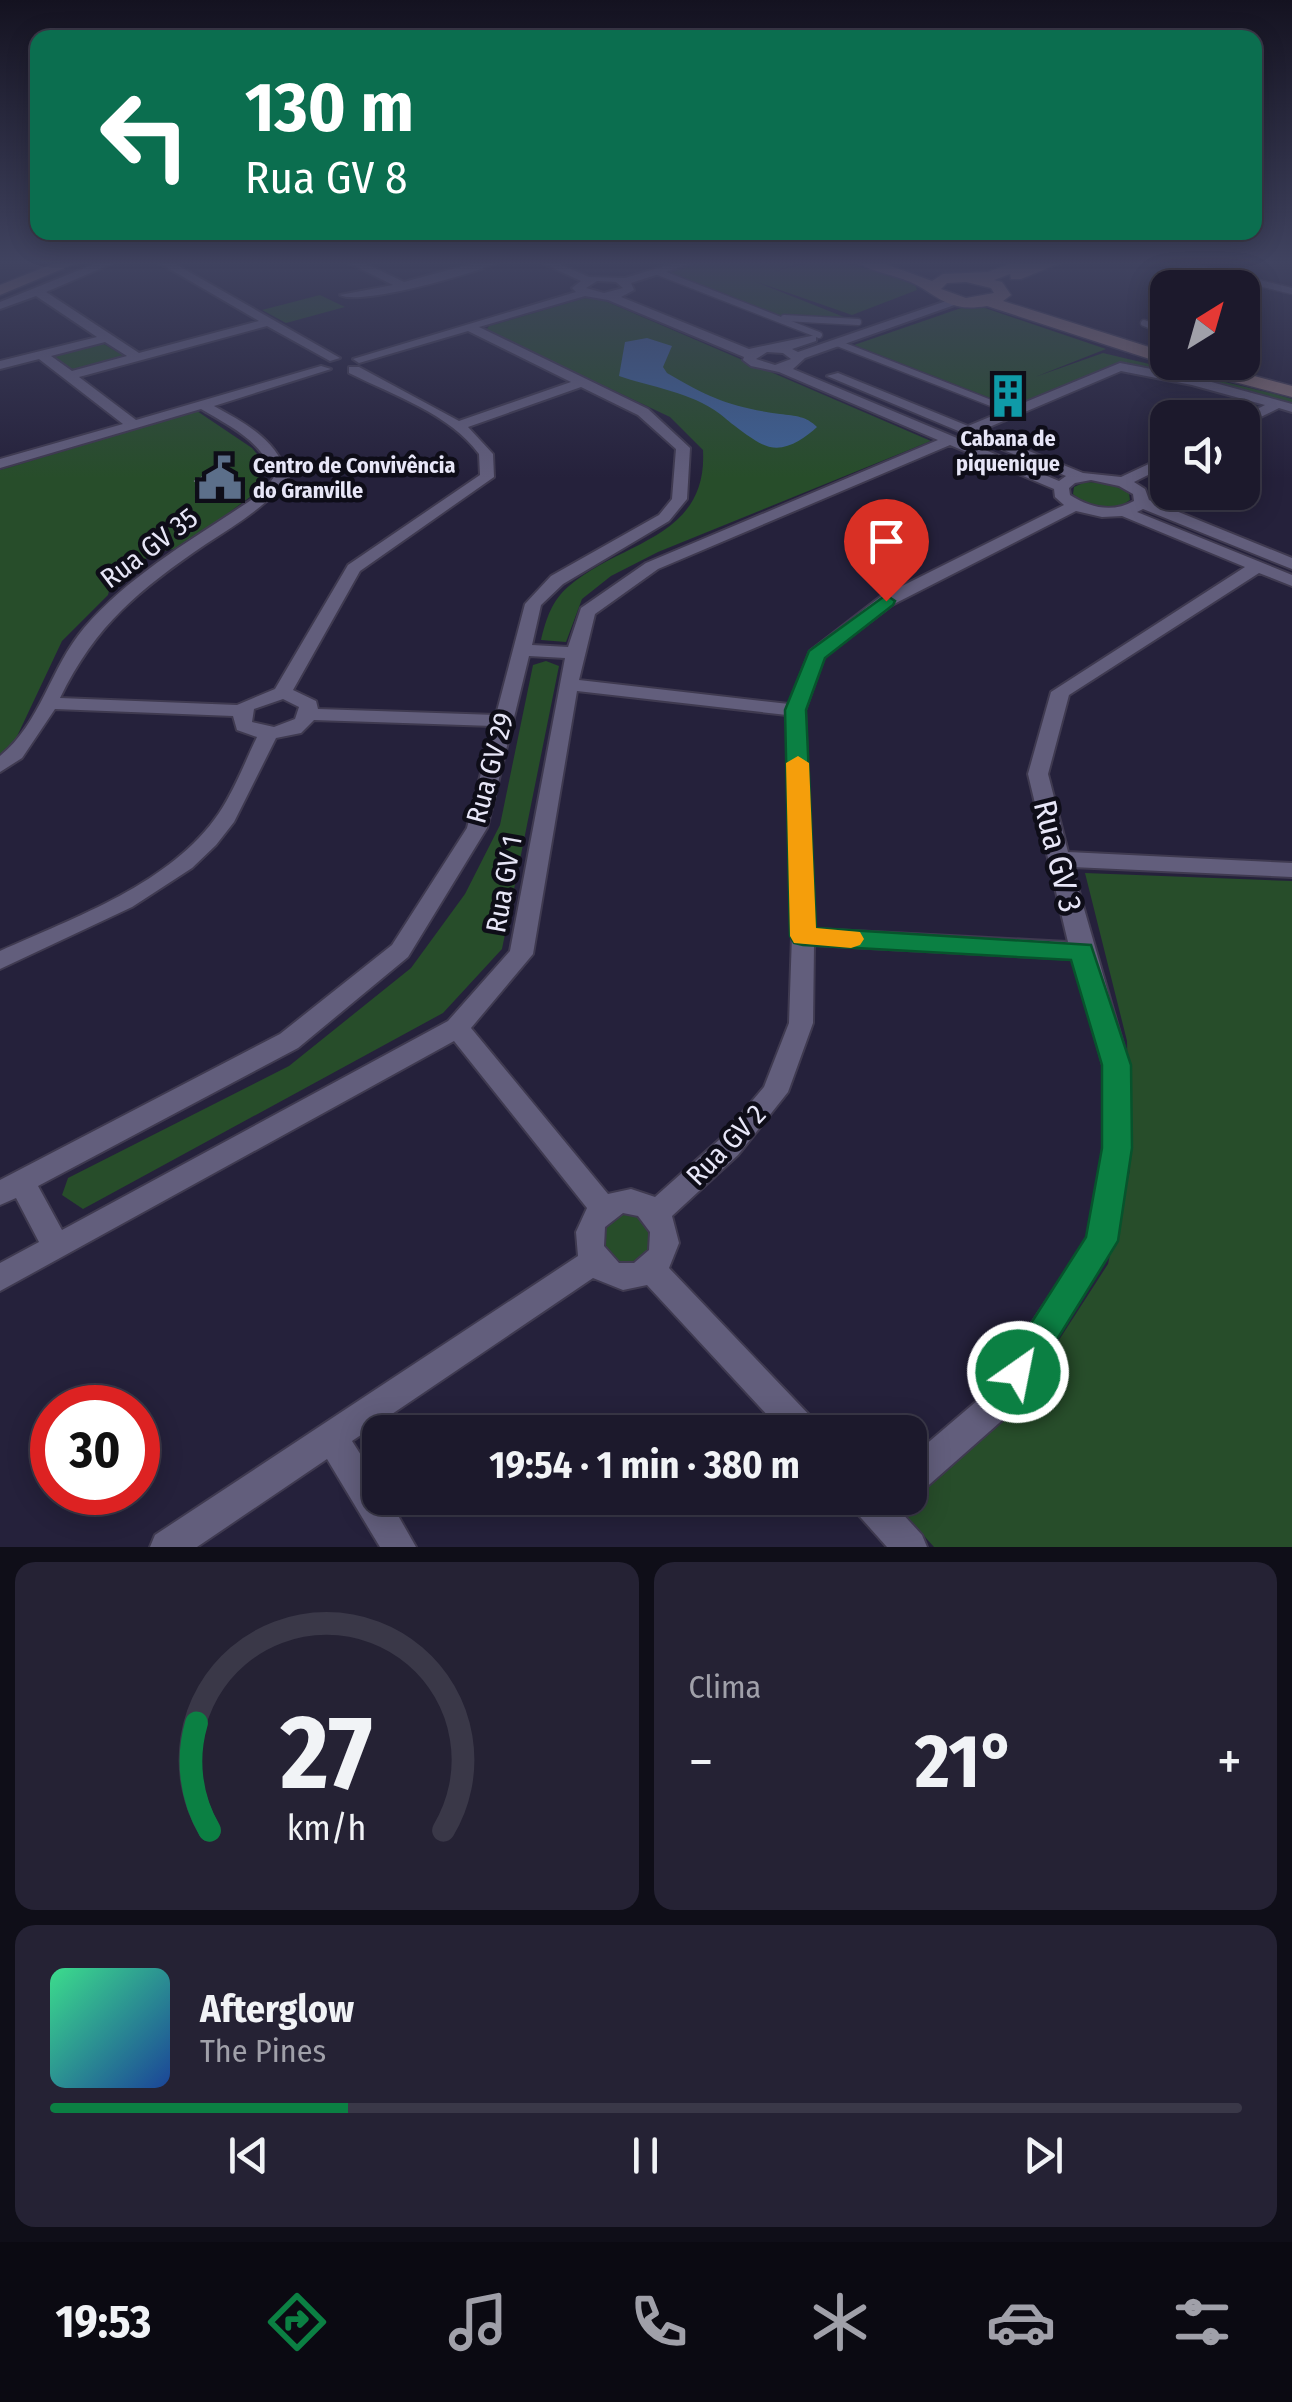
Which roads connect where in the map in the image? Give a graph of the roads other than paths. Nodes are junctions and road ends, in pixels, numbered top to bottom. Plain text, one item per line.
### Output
1 (99, 333) edge
2 (226, 333) edge
3 (285, 333) edge
4 (450, 333) edge
5 (482, 333) edge
6 (699, 333) edge
7 (736, 333) edge
8 (814, 333) edge
9 (824, 333) edge
10 (863, 333) edge
11 (1100, 333) edge
12 (1119, 333) edge
13 (819, 335) junction
14 (106, 338) junction
15 (838, 342) junction
16 (1150, 343) edge
17 (773, 349) junction
18 (1150, 352) edge
19 (41, 354) junction
20 (749, 354) junction
21 (136, 357) junction
22 (798, 359) junction
23 (329, 363) junction
24 (356, 364) junction
25 (0, 365) edge
26 (780, 368) junction
27 (1260, 373) edge
28 (69, 376) junction
29 (1230, 380) edge
30 (583, 382) junction
31 (1292, 382) edge
32 (1288, 401) edge
33 (203, 405) junction
34 (1014, 412) junction
35 (1260, 414) edge
36 (134, 425) junction
37 (456, 426) junction
38 (960, 436) junction
39 (0, 464) edge
40 (1150, 468) edge
41 (1081, 477) junction
42 (1123, 482) junction
43 (1061, 487) junction
44 (1142, 503) junction
45 (1076, 506) junction
46 (1124, 512) junction
47 (1292, 544) edge
48 (1264, 561) junction
49 (1292, 564) edge
50 (1292, 582) edge
51 (519, 650) junction
52 (575, 654) junction
53 (570, 685) junction
54 (282, 693) junction
55 (48, 703) junction
56 (796, 710) junction
57 (243, 711) junction
58 (309, 714) junction
59 (503, 722) junction
60 (268, 734) junction
61 (0, 766) edge
62 (1058, 859) junction
63 (1292, 870) edge
64 (803, 936) junction
65 (1082, 951) junction
66 (0, 961) edge
67 (457, 1028) junction
68 (11, 1187) edge
69 (604, 1209) junction
70 (656, 1214) junction
71 (56, 1247) junction
72 (594, 1261) junction
73 (650, 1268) junction
74 (0, 1278) edge
75 (788, 1415) edge
76 (330, 1436) junction
77 (927, 1464) edge
78 (887, 1515) edge
79 (167, 1547) edge
80 (399, 1547) edge
81 (910, 1547) edge

1 - 14 street
2 - 21 street
3 - 23 street
4 - 24 street
5 - 30 street, Rua GV 29
6 - 20 street
7 - 17 street
8 - 13 lane
9 - 13 street
10 - 15 street
11 - 18 main road
12 - 16 main road
13 - 15 street
13 - 17 street
14 - 19 street
14 - 21 street
15 - 22 street
15 - 34 lane
17 - 20 street
17 - 22 street
19 - 25 street
19 - 28 street
20 - 26 street
21 - 28 street
22 - 26 street
22 - 38 street
23 - 24 street
23 - 33 street
24 - 37 street
26 - 38 street
27 - 31 main road
28 - 36 street
29 - 32 main road
30 - 37 street
30 - 51 street, Rua GV 29
32 - 34 street, Rua GV 1
32 - 35 street
33 - 36 street
33 - 55 street, Rua GV 35
34 - 38 street, Rua GV 1
36 - 39 street
37 - 54 street
38 - 41 street
38 - 43 street
38 - 52 street, Rua GV 1
40 - 42 street
41 - 42 street
41 - 43 street
42 - 44 street
43 - 45 street
44 - 46 street
44 - 48 street
45 - 46 street
45 - 56 street, Rua GV 2
46 - 48 street
47 - 48 street, Rua GV 3
48 - 49 street
48 - 50 street
48 - 62 street, Rua GV 3
51 - 52 street
51 - 59 street, Rua GV 29
52 - 53 street, Rua GV 1
53 - 56 street
53 - 67 street, Rua GV 1
54 - 57 street
54 - 58 street
55 - 57 street
55 - 61 street, Rua GV 35
56 - 64 street, Rua GV 2
57 - 60 street
58 - 59 street
58 - 60 street
59 - 68 street, Rua GV 29
60 - 66 street
62 - 63 street
62 - 65 street, Rua GV 3
64 - 65 street
64 - 70 street, Rua GV 2
65 - 77 street, Rua GV 3
67 - 69 street
67 - 71 street, Rua GV 1
68 - 71 street, Rua GV 29
69 - 70 street
69 - 72 street
70 - 73 street
71 - 74 street, Rua GV 1
72 - 73 street
72 - 76 street
73 - 75 street
76 - 79 street
76 - 80 street
78 - 81 street

